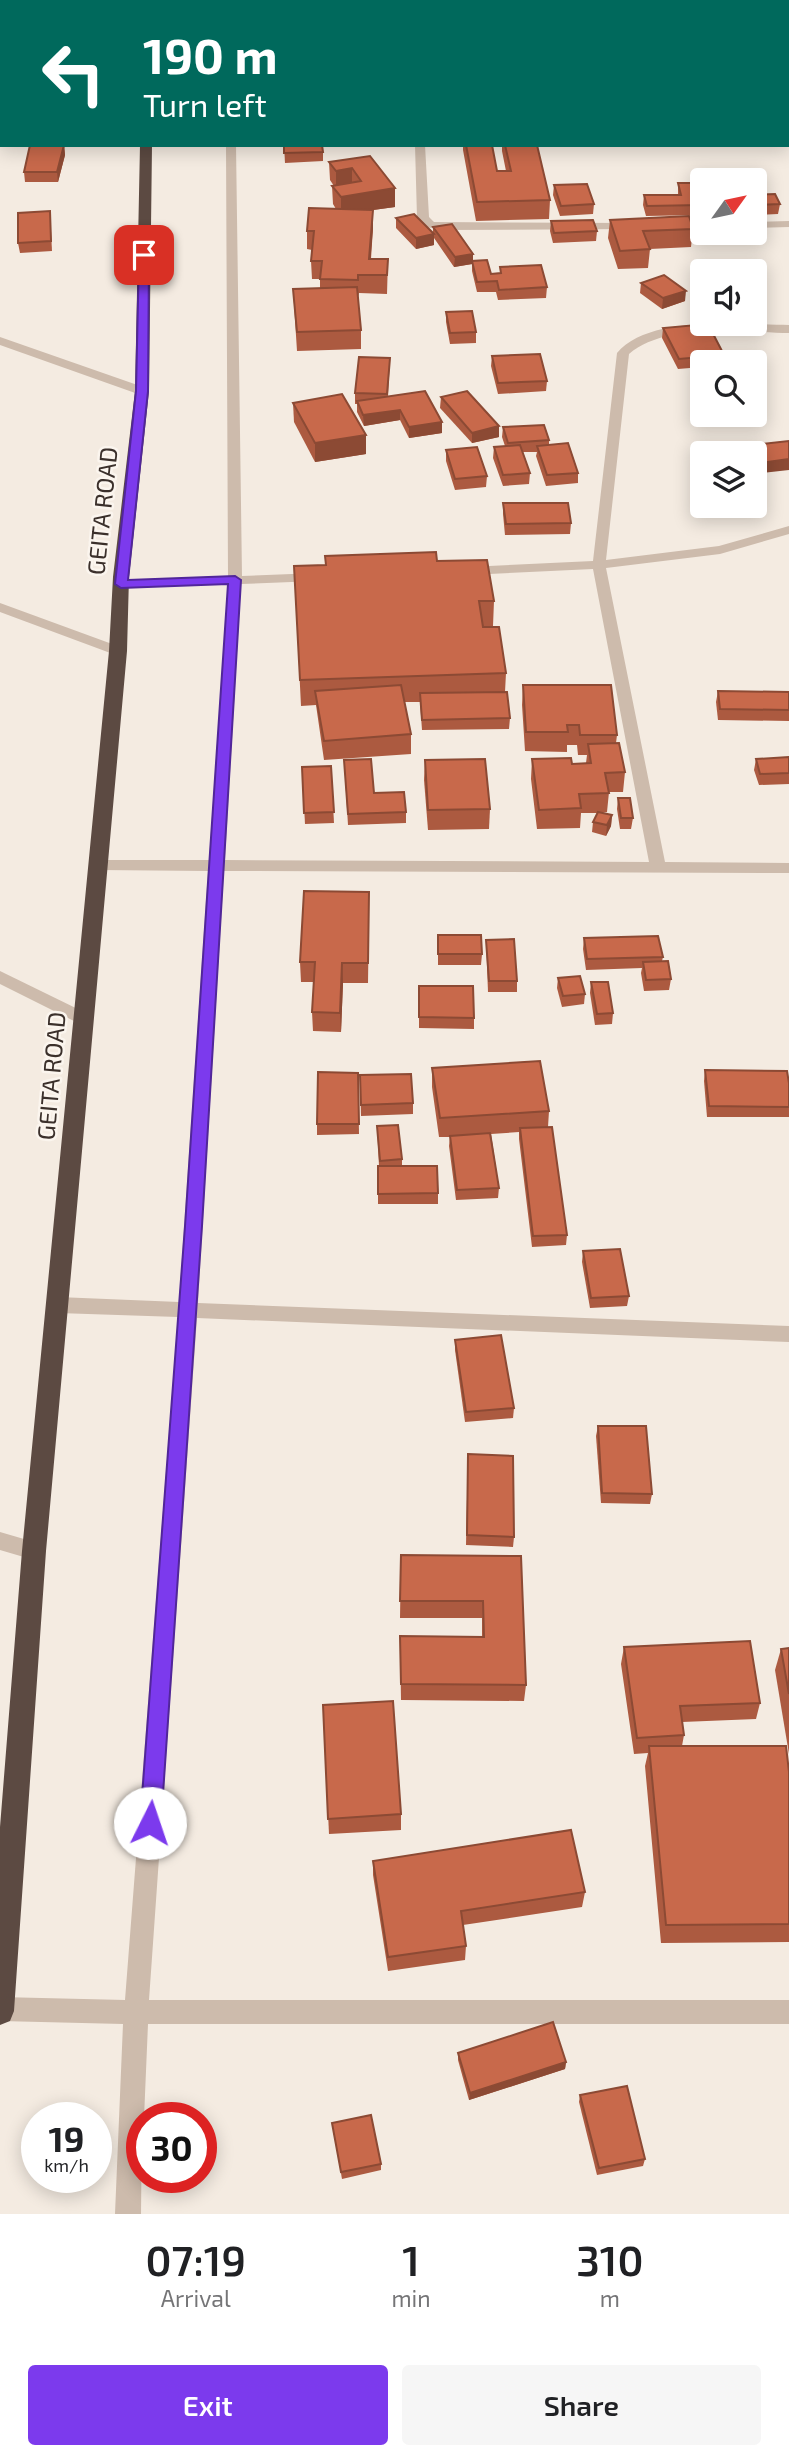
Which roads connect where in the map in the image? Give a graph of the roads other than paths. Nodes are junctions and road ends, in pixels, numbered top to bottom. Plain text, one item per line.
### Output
1 (146, 147) edge
2 (231, 147) edge
3 (420, 147) edge
4 (789, 224) edge
5 (661, 225) edge
6 (690, 225) edge
7 (767, 225) edge
8 (647, 226) edge
9 (789, 329) edge
10 (0, 341) edge
11 (142, 391) junction
12 (789, 530) edge
13 (599, 565) junction
14 (451, 571) edge
15 (329, 576) edge
16 (235, 580) junction
17 (121, 584) junction
18 (0, 607) edge
19 (118, 651) junction
20 (98, 865) junction
21 (218, 866) junction
22 (658, 868) junction
23 (789, 868) edge
24 (0, 977) edge
25 (84, 1019) junction
26 (58, 1306) junction
27 (188, 1308) junction
28 (789, 1334) edge
29 (0, 1541) edge
30 (34, 1551) junction
31 (0, 2010) edge
32 (136, 2012) junction
33 (789, 2012) edge
34 (128, 2214) edge

1 - 11 highway, GEITA ROAD
2 - 16 street
3 - 8 street
4 - 7 street
5 - 6 street
9 - 13 street
10 - 11 street
11 - 17 highway, GEITA ROAD
12 - 13 street
13 - 14 street
13 - 22 street
15 - 16 street
16 - 17 street
16 - 21 street
17 - 19 highway, GEITA ROAD
18 - 19 street
19 - 20 highway, GEITA ROAD
20 - 21 street
20 - 25 highway, GEITA ROAD
21 - 22 street
21 - 27 street
22 - 23 street
24 - 25 street
25 - 26 highway, GEITA ROAD
26 - 27 street
26 - 30 highway, GEITA ROAD
27 - 28 street
27 - 32 street
29 - 30 street
30 - 31 highway, GEITA ROAD
31 - 32 street
32 - 33 street
32 - 34 street

